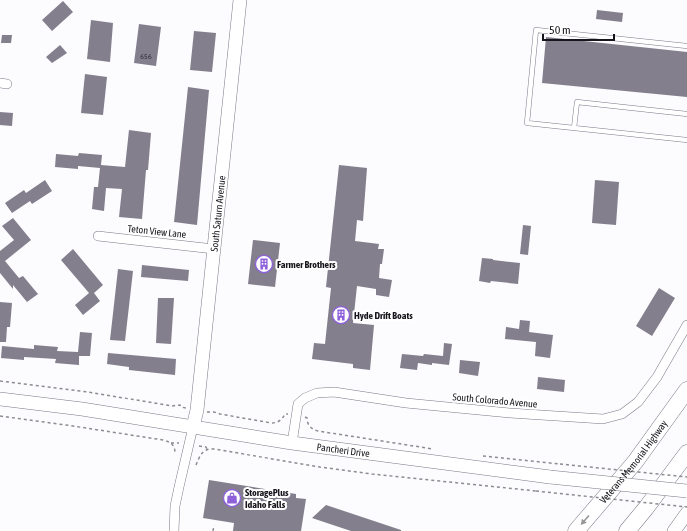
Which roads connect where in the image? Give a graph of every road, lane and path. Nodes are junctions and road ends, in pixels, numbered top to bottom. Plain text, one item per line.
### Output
1 (240, 0) edge
2 (687, 46) edge
3 (687, 114) edge
4 (574, 128) junction
5 (687, 140) edge
6 (98, 236) dead end
7 (214, 248) junction
8 (687, 325) edge
9 (0, 381) edge
10 (687, 390) edge
11 (0, 399) edge
12 (180, 405) dead end
13 (214, 412) dead end
14 (285, 414) dead end
15 (0, 416) edge
16 (193, 427) junction
17 (318, 431) dead end
18 (292, 443) junction
19 (439, 450) dead end
20 (176, 453) dead end
21 (687, 453) edge
22 (482, 456) dead end
23 (196, 465) dead end
24 (687, 477) edge
25 (687, 491) edge
26 (687, 507) edge
27 (687, 513) edge
28 (214, 525) dead end
29 (174, 531) edge
30 (213, 531) edge
31 (576, 531) edge
32 (627, 531) edge
33 (674, 531) edge

1 - 7 main road, South Saturn Avenue
2 - 4 lane
3 - 4 lane
4 - 5 lane
6 - 7 street, Teton View Lane
7 - 16 main road, South Saturn Avenue
8 - 18 street, South Colorado Avenue
9 - 12 path
10 -> 31 highway, Veterans Memorial Highway
11 - 16 main road, Pancheri Drive
13 - 14 path
15 - 20 path
16 - 18 main road, Pancheri Drive
16 - 29 street
17 - 19 path
18 - 25 main road, Pancheri Drive, bridge
21 - 32 highway
22 - 24 path, bridge
23 - 26 path, bridge
27 - 33 main road
28 - 30 path

